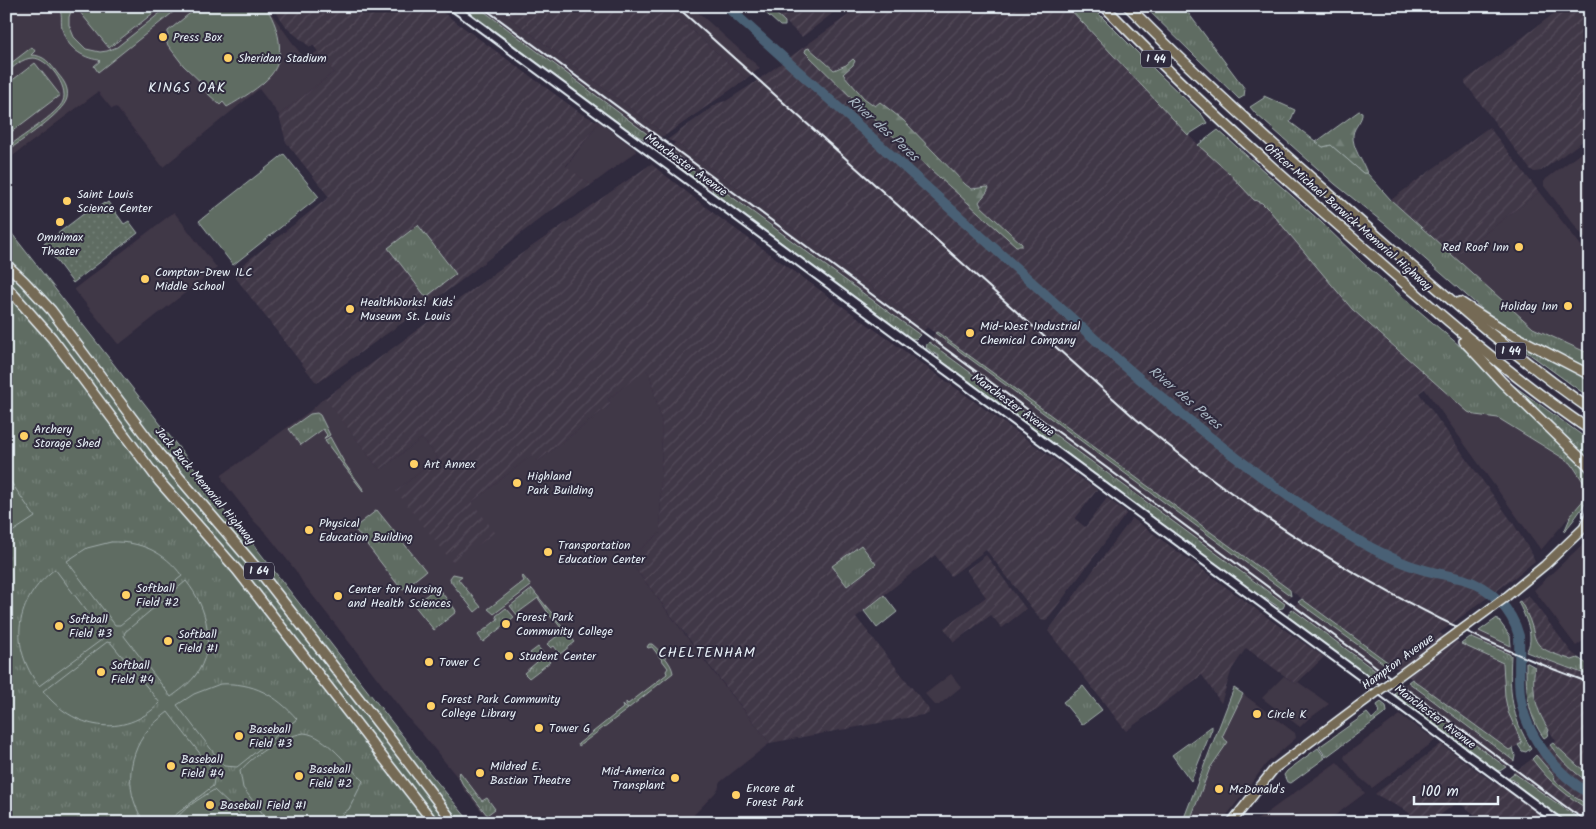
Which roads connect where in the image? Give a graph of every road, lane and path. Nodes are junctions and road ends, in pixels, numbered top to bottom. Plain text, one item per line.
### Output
1 (452, 6) edge
2 (1104, 6) edge
3 (1128, 6) edge
4 (6, 264) edge
5 (6, 286) edge
6 (1436, 288) junction
7 (1446, 320) junction
8 (1590, 376) edge
9 (1590, 409) edge
10 (1590, 430) edge
11 (1577, 455) junction
12 (1590, 467) edge
13 (1590, 472) edge
14 (1590, 513) edge
15 (1588, 524) edge
16 (434, 823) edge
17 (454, 823) edge
18 (1231, 823) edge
19 (1560, 823) edge

1 - 19 main road, Manchester Avenue
2 - 7 highway, Officer Michael Barwick Memorial Highway / I 44
3 - 6 highway, Officer Michael Barwick Memorial Highway / I 44
4 - 17 highway, Jack Buck Memorial Highway / I 64
5 - 16 highway, I 64
6 - 8 highway
6 - 9 highway, Officer Michael Barwick Memorial Highway / I 44
7 - 10 highway, Officer Michael Barwick Memorial Highway / I 44
7 - 11 highway
11 - 12 highway
11 - 13 highway
14 - 15 main road, Hampton Avenue
15 - 18 main road, Hampton Avenue, bridge

